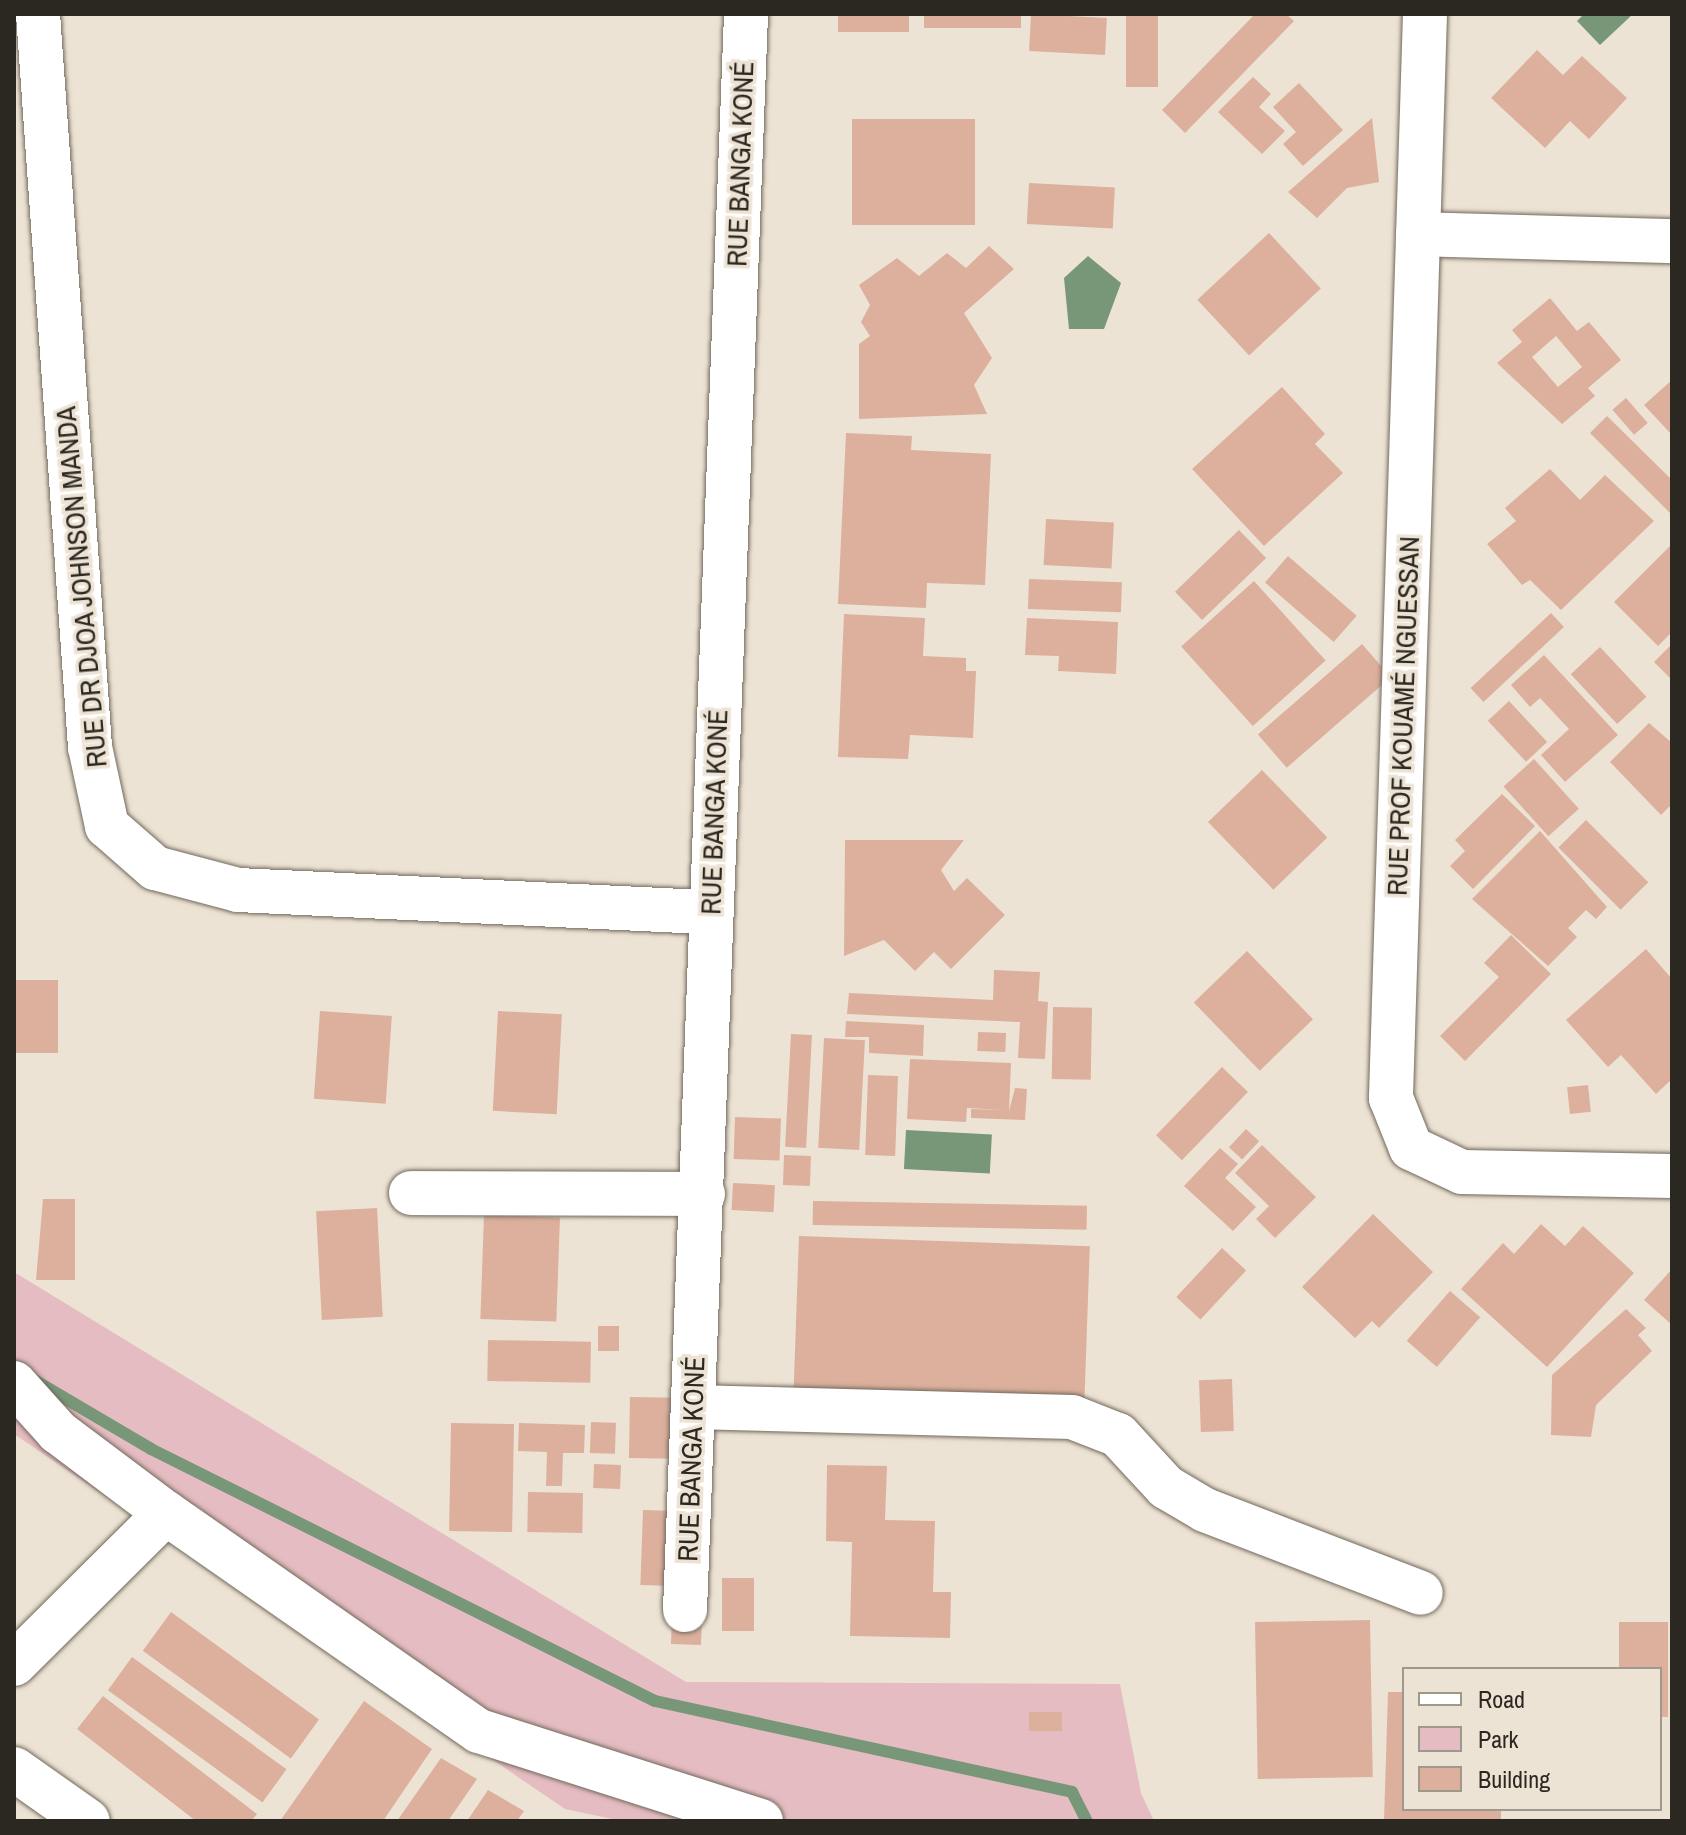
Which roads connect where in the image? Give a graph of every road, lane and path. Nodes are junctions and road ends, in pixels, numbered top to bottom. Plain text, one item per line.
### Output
1 (38, 14) edge
2 (746, 14) edge
3 (1425, 14) edge
4 (1418, 234) junction
5 (1672, 241) edge
6 (710, 912) junction
7 (1672, 1176) edge
8 (411, 1193) dead end
9 (703, 1194) junction
10 (14, 1383) edge
11 (693, 1407) junction
12 (166, 1513) junction
13 (1421, 1593) dead end
14 (685, 1610) dead end
15 (14, 1664) edge
16 (14, 1769) edge
17 (718, 1815) edge
18 (88, 1821) edge
19 (761, 1821) edge

1 - 6 street, RUE DR DJOA JOHNSON MANDA
2 - 6 street, RUE BANGA KONÉ
3 - 4 street, RUE PROF KOUAMÉ NGUESSAN
4 - 5 street
4 - 7 street, RUE PROF KOUAMÉ NGUESSAN
6 - 9 street, RUE BANGA KONÉ
8 - 9 street
9 - 11 street, RUE BANGA KONÉ
10 - 12 street
11 - 13 street
11 - 14 street, RUE BANGA KONÉ
12 - 15 street
12 - 17 street
16 - 18 street
17 - 19 street

